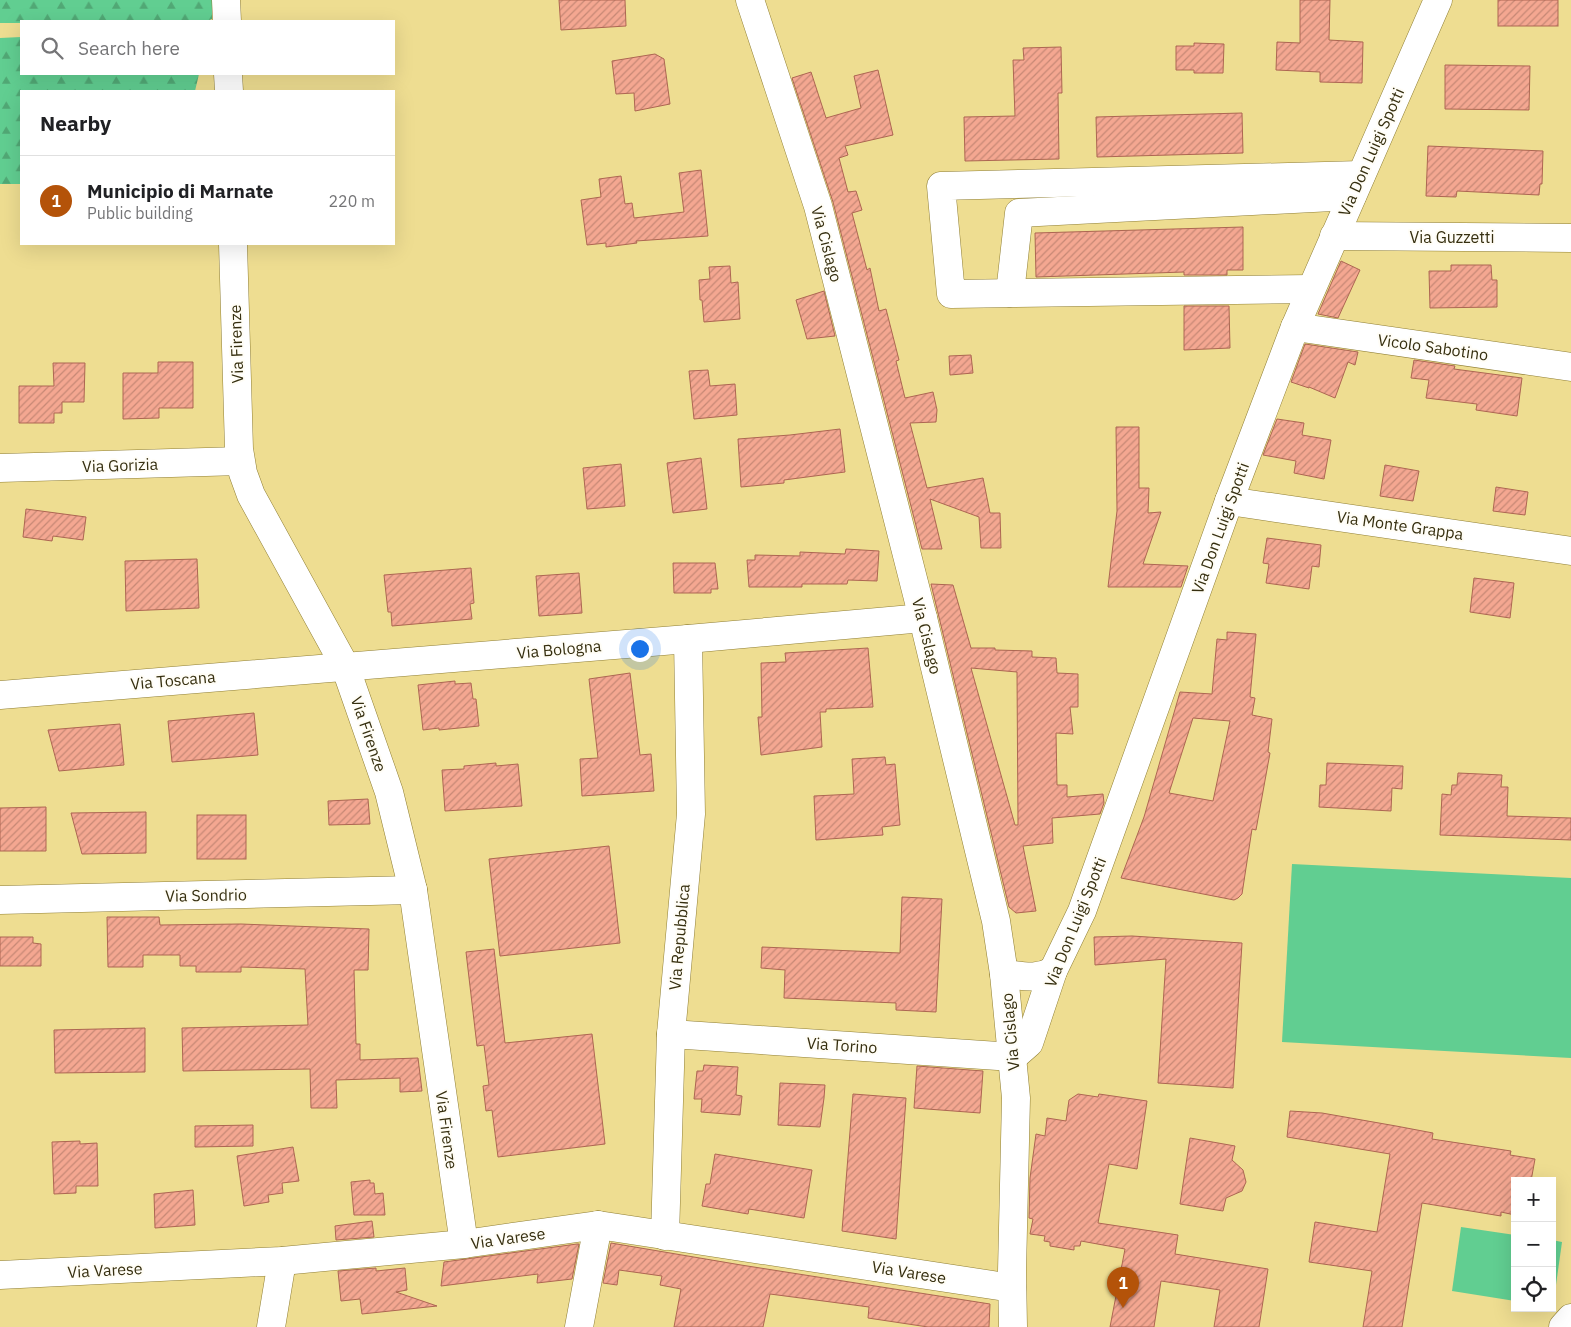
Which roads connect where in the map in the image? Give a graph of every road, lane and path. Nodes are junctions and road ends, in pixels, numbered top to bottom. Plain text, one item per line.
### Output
1 (226, 0) edge
2 (750, 0) edge
3 (1438, 0) edge
4 (227, 20) edge
5 (228, 75) edge
6 (229, 90) edge
7 (1356, 186) junction
8 (1334, 236) junction
9 (1571, 238) edge
10 (233, 245) edge
11 (1311, 289) junction
12 (1010, 293) junction
13 (1295, 327) junction
14 (1571, 368) edge
15 (240, 461) junction
16 (0, 468) edge
17 (1229, 500) junction
18 (1571, 551) edge
19 (923, 618) junction
20 (688, 639) junction
21 (345, 666) junction
22 (0, 695) edge
23 (413, 890) junction
24 (0, 900) edge
25 (1053, 971) junction
26 (1004, 974) junction
27 (671, 1034) junction
28 (1013, 1057) junction
29 (598, 1225) junction
30 (665, 1236) junction
31 (464, 1244) junction
32 (282, 1261) junction
33 (0, 1275) edge
34 (1012, 1288) junction
35 (1571, 1318) edge
36 (271, 1327) edge
37 (579, 1327) edge
38 (1013, 1327) edge
39 (1563, 1327) edge

1 - 4 street
2 - 19 street, Via Cislago
3 - 7 street, Via Don Luigi Spotti
5 - 6 street
7 - 8 street, Via Don Luigi Spotti
7 - 12 street
7 - 12 street
8 - 9 street, Via Guzzetti
8 - 11 street, Via Don Luigi Spotti
10 - 15 street, Via Firenze
11 - 12 street
11 - 13 street, Via Don Luigi Spotti
13 - 14 street, Vicolo Sabotino
13 - 17 street, Via Don Luigi Spotti
15 - 16 street, Via Gorizia
15 - 21 street, Via Firenze
17 - 18 street, Via Monte Grappa
17 - 25 street, Via Don Luigi Spotti
19 - 20 street, Via Bologna
19 - 26 street, Via Cislago
20 - 21 street, Via Bologna
20 - 27 street, Via Repubblica
21 - 22 street, Via Toscana
21 - 23 street, Via Firenze
23 - 24 street, Via Sondrio
23 - 31 street, Via Firenze
25 - 26 street
25 - 28 street, Via Don Luigi Spotti
26 - 28 street, Via Cislago
27 - 28 street, Via Torino
27 - 30 street, Via Repubblica
28 - 34 street, Via Cislago
29 - 30 street, Via Varese
29 - 31 street, Via Varese
29 - 37 street
30 - 34 street, Via Varese
31 - 32 street, Via Varese
32 - 33 street, Via Varese
32 - 36 street
34 - 38 street, Via Cislago
35 - 39 street

